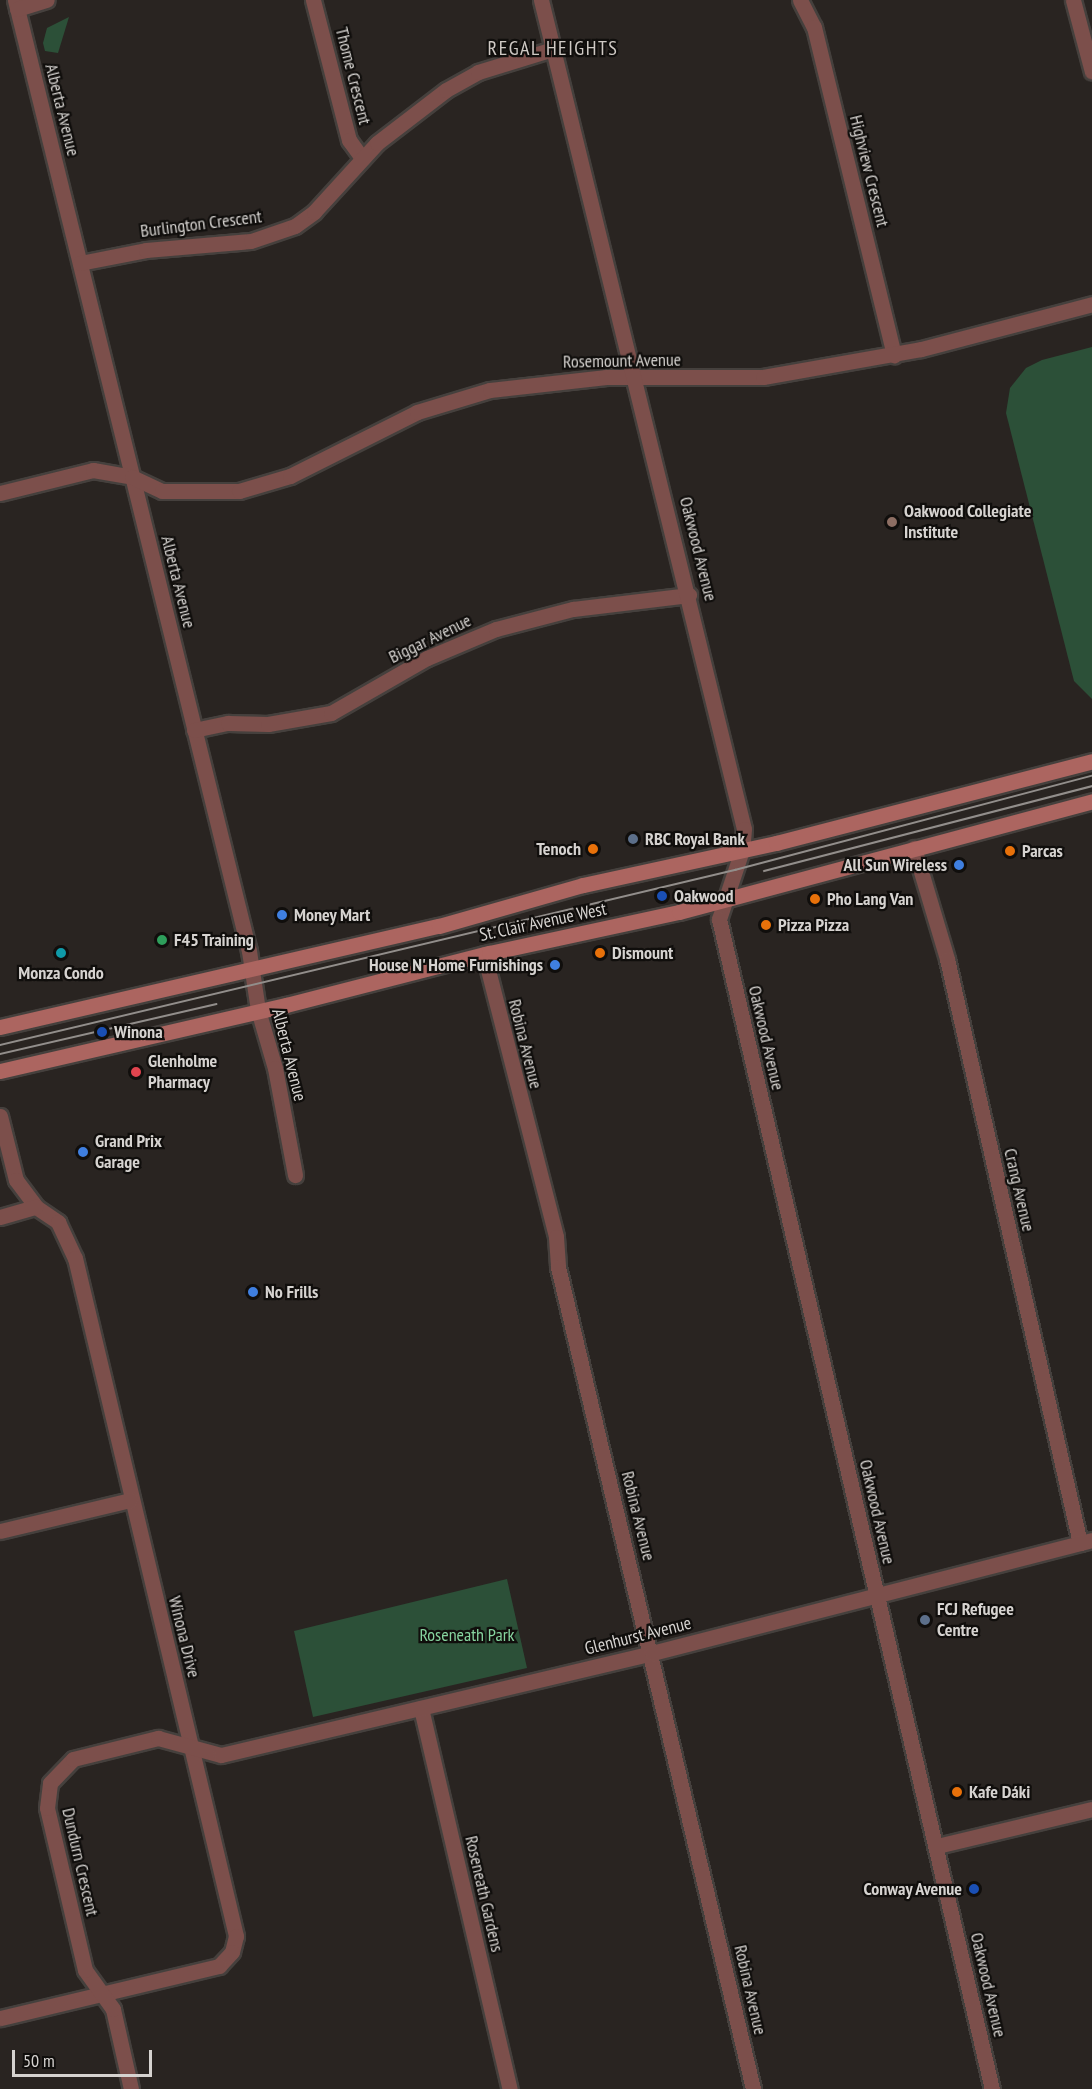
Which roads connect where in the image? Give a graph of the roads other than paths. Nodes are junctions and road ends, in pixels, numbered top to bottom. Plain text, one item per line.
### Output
1 (47, 0) edge
2 (313, 0) edge
3 (541, 0) edge
4 (800, 0) edge
5 (1073, 0) edge
6 (16, 4) edge
7 (553, 49) junction
8 (1092, 72) edge
9 (362, 158) junction
10 (80, 263) junction
11 (1092, 304) edge
12 (894, 355) junction
13 (635, 378) junction
14 (132, 477) junction
15 (0, 493) edge
16 (689, 595) junction
17 (194, 730) junction
18 (1092, 762) edge
19 (1092, 801) edge
20 (914, 848) junction
21 (742, 850) junction
22 (723, 898) junction
23 (484, 954) junction
24 (252, 970) junction
25 (258, 1011) junction
26 (0, 1028) edge
27 (0, 1071) edge
28 (0, 1116) edge
29 (295, 1175) dead end
30 (36, 1207) junction
31 (0, 1217) edge
32 (130, 1500) junction
33 (0, 1531) edge
34 (1086, 1541) edge
35 (876, 1595) junction
36 (652, 1653) junction
37 (421, 1708) junction
38 (191, 1748) junction
39 (1092, 1809) edge
40 (937, 1846) junction
41 (103, 1994) junction
42 (0, 2018) edge
43 (132, 2089) edge
44 (510, 2089) edge
45 (753, 2089) edge
46 (992, 2089) edge

1 - 6 street
2 - 9 street, Thome Crescent
3 - 7 street, Oakwood Avenue
4 - 12 street, Highview Crescent
5 - 8 street
6 - 10 street, Alberta Avenue
7 - 9 street, Burlington Crescent
7 - 13 street, Oakwood Avenue
9 - 10 street, Burlington Crescent
10 - 14 street, Alberta Avenue
11 - 12 street, Rosemount Avenue
12 - 13 street, Rosemount Avenue
13 - 14 street, Rosemount Avenue
13 - 16 street, Oakwood Avenue
14 - 15 street, Rosemount Avenue
14 - 17 street, Alberta Avenue
16 - 17 street, Biggar Avenue
16 - 21 street, Oakwood Avenue
17 - 24 street, Alberta Avenue
18 - 21 main road, St. Clair Avenue West
19 - 20 main road, St. Clair Avenue West
20 - 22 main road, St. Clair Avenue West
20 - 34 street, Crang Avenue
21 - 22 street, Oakwood Avenue
21 - 24 main road, St. Clair Avenue West
22 - 23 main road, St. Clair Avenue West
22 - 35 street, Oakwood Avenue
23 - 25 main road, St. Clair Avenue West
23 - 36 street, Robina Avenue
24 - 25 street, Alberta Avenue
24 - 26 main road, St. Clair Avenue West
25 - 27 main road, St. Clair Avenue West
25 - 29 street, Alberta Avenue
28 - 30 street, Winona Drive
30 - 31 street
30 - 32 street, Winona Drive
32 - 33 street
32 - 38 street, Winona Drive
34 - 35 street, Glenhurst Avenue
35 - 36 street, Glenhurst Avenue
35 - 40 street, Oakwood Avenue
36 - 37 street, Glenhurst Avenue
36 - 45 street, Robina Avenue
37 - 38 street, Glenhurst Avenue
37 - 44 street, Roseneath Gardens
38 - 41 street, Winona Drive
38 - 41 street, Dundurn Crescent
39 - 40 street
40 - 46 street, Oakwood Avenue
41 - 42 street
41 - 43 street

